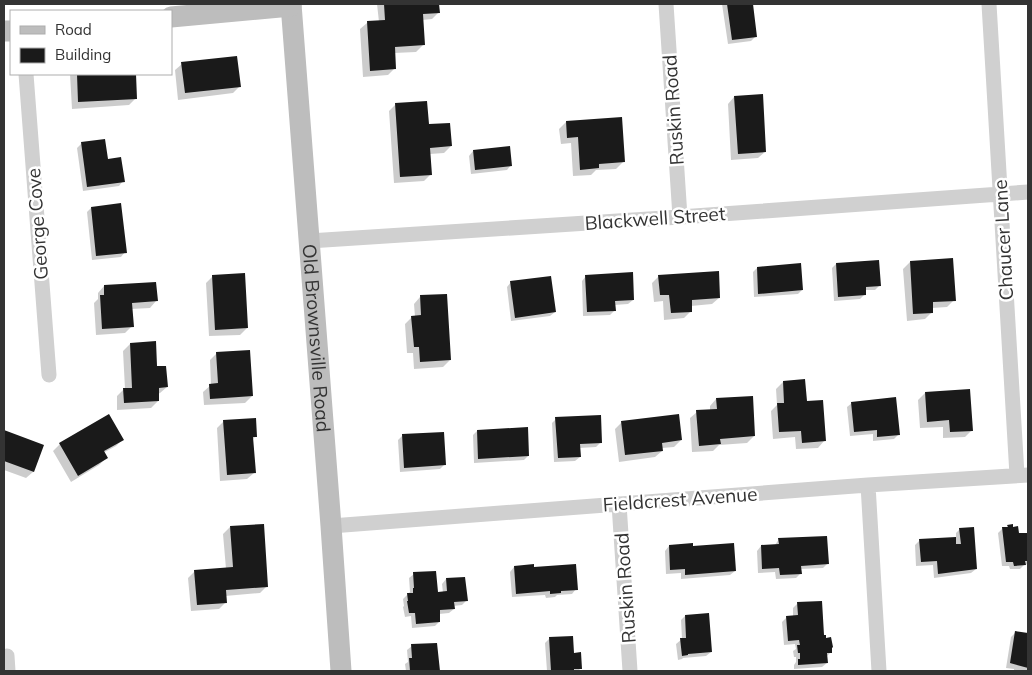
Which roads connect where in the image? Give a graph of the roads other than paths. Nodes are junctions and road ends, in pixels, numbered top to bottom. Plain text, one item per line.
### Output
1 (666, 4) edge
2 (989, 4) edge
3 (291, 5) edge
4 (172, 17) edge
5 (26, 75) edge
6 (1028, 192) edge
7 (1001, 194) junction
8 (680, 217) junction
9 (309, 241) junction
10 (49, 375) dead end
11 (1023, 475) edge
12 (868, 485) junction
13 (619, 504) junction
14 (331, 526) junction
15 (7, 656) dead end
16 (8, 671) edge
17 (342, 671) edge
18 (630, 671) edge
19 (879, 671) edge

1 - 8 street, Ruskin Road
2 - 7 street, Chaucer Lane
3 - 4 main road
3 - 9 main road, Old Brownsville Road
5 - 10 street, George Cove
6 - 7 street, Blackwell Street
7 - 8 street, Blackwell Street
7 - 11 street, Chaucer Lane
8 - 9 street, Blackwell Street
9 - 14 main road, Old Brownsville Road
11 - 12 street, Fieldcrest Avenue
12 - 13 street, Fieldcrest Avenue
12 - 19 street
13 - 14 street, Fieldcrest Avenue
13 - 18 street, Ruskin Road
14 - 17 main road, Old Brownsville Road
15 - 16 street

